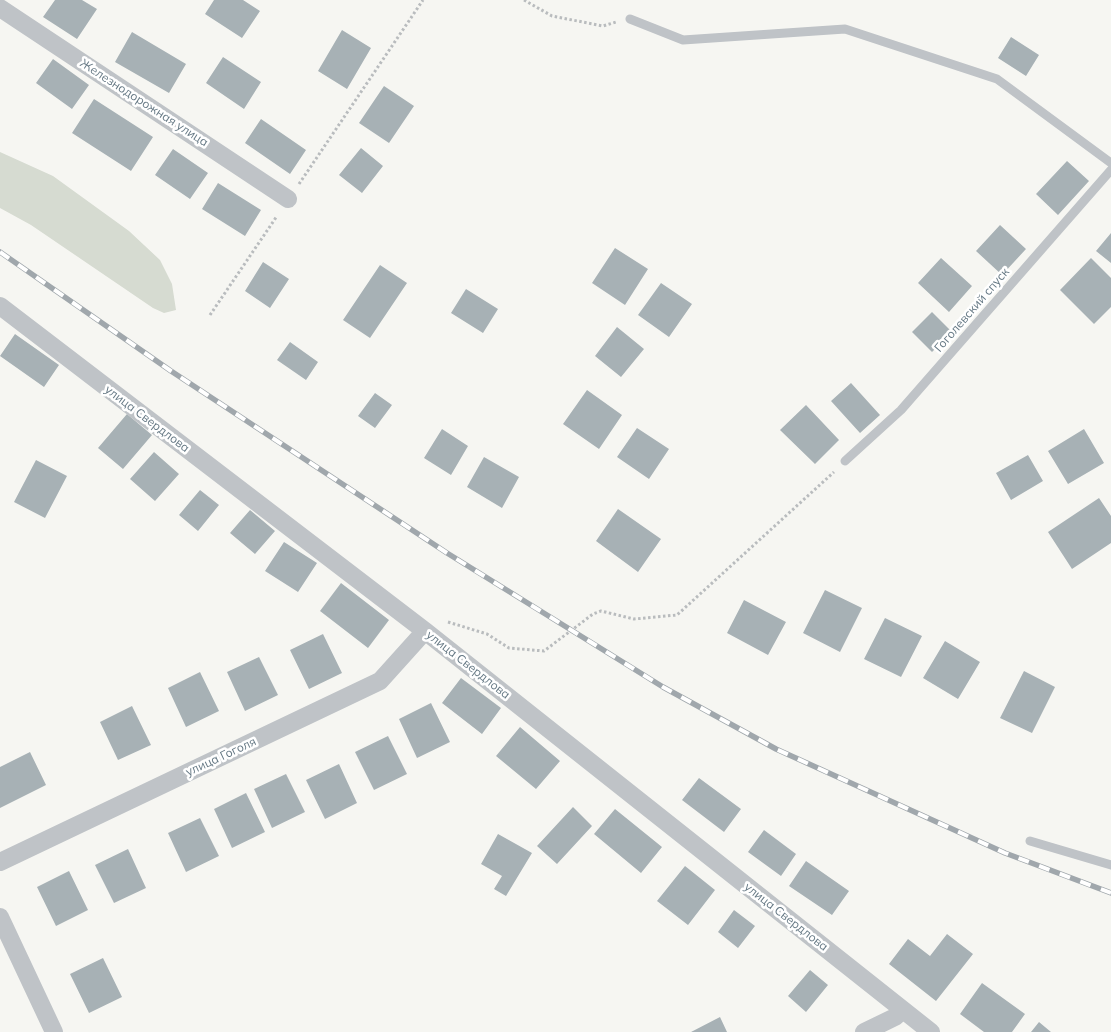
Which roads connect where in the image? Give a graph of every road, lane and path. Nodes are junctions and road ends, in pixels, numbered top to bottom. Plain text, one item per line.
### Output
1 (423, 0) edge
2 (524, 0) edge
3 (0, 8) edge
4 (630, 19) joint
5 (1111, 163) edge
6 (1111, 170) edge
7 (288, 198) junction
8 (0, 306) edge
9 (210, 315) dead end
10 (845, 462) joint
11 (425, 630) junction
12 (1030, 841) dead end
13 (0, 862) edge
14 (1111, 865) edge
15 (0, 917) edge
16 (903, 1010) junction
17 (54, 1032) edge
18 (864, 1032) edge
19 (931, 1032) edge

1 - 7 path
2 - 4 path
3 - 7 street, Железнодорожная улица
4 - 5 lane
6 - 10 lane, Гоголевский спуск
7 - 9 path
8 - 11 street, улица Свердлова
10 - 11 path
11 - 13 street, улица Гоголя
11 - 16 street, улица Свердлова
12 - 14 lane
15 - 17 street
16 - 18 street
16 - 19 street, улица Свердлова

